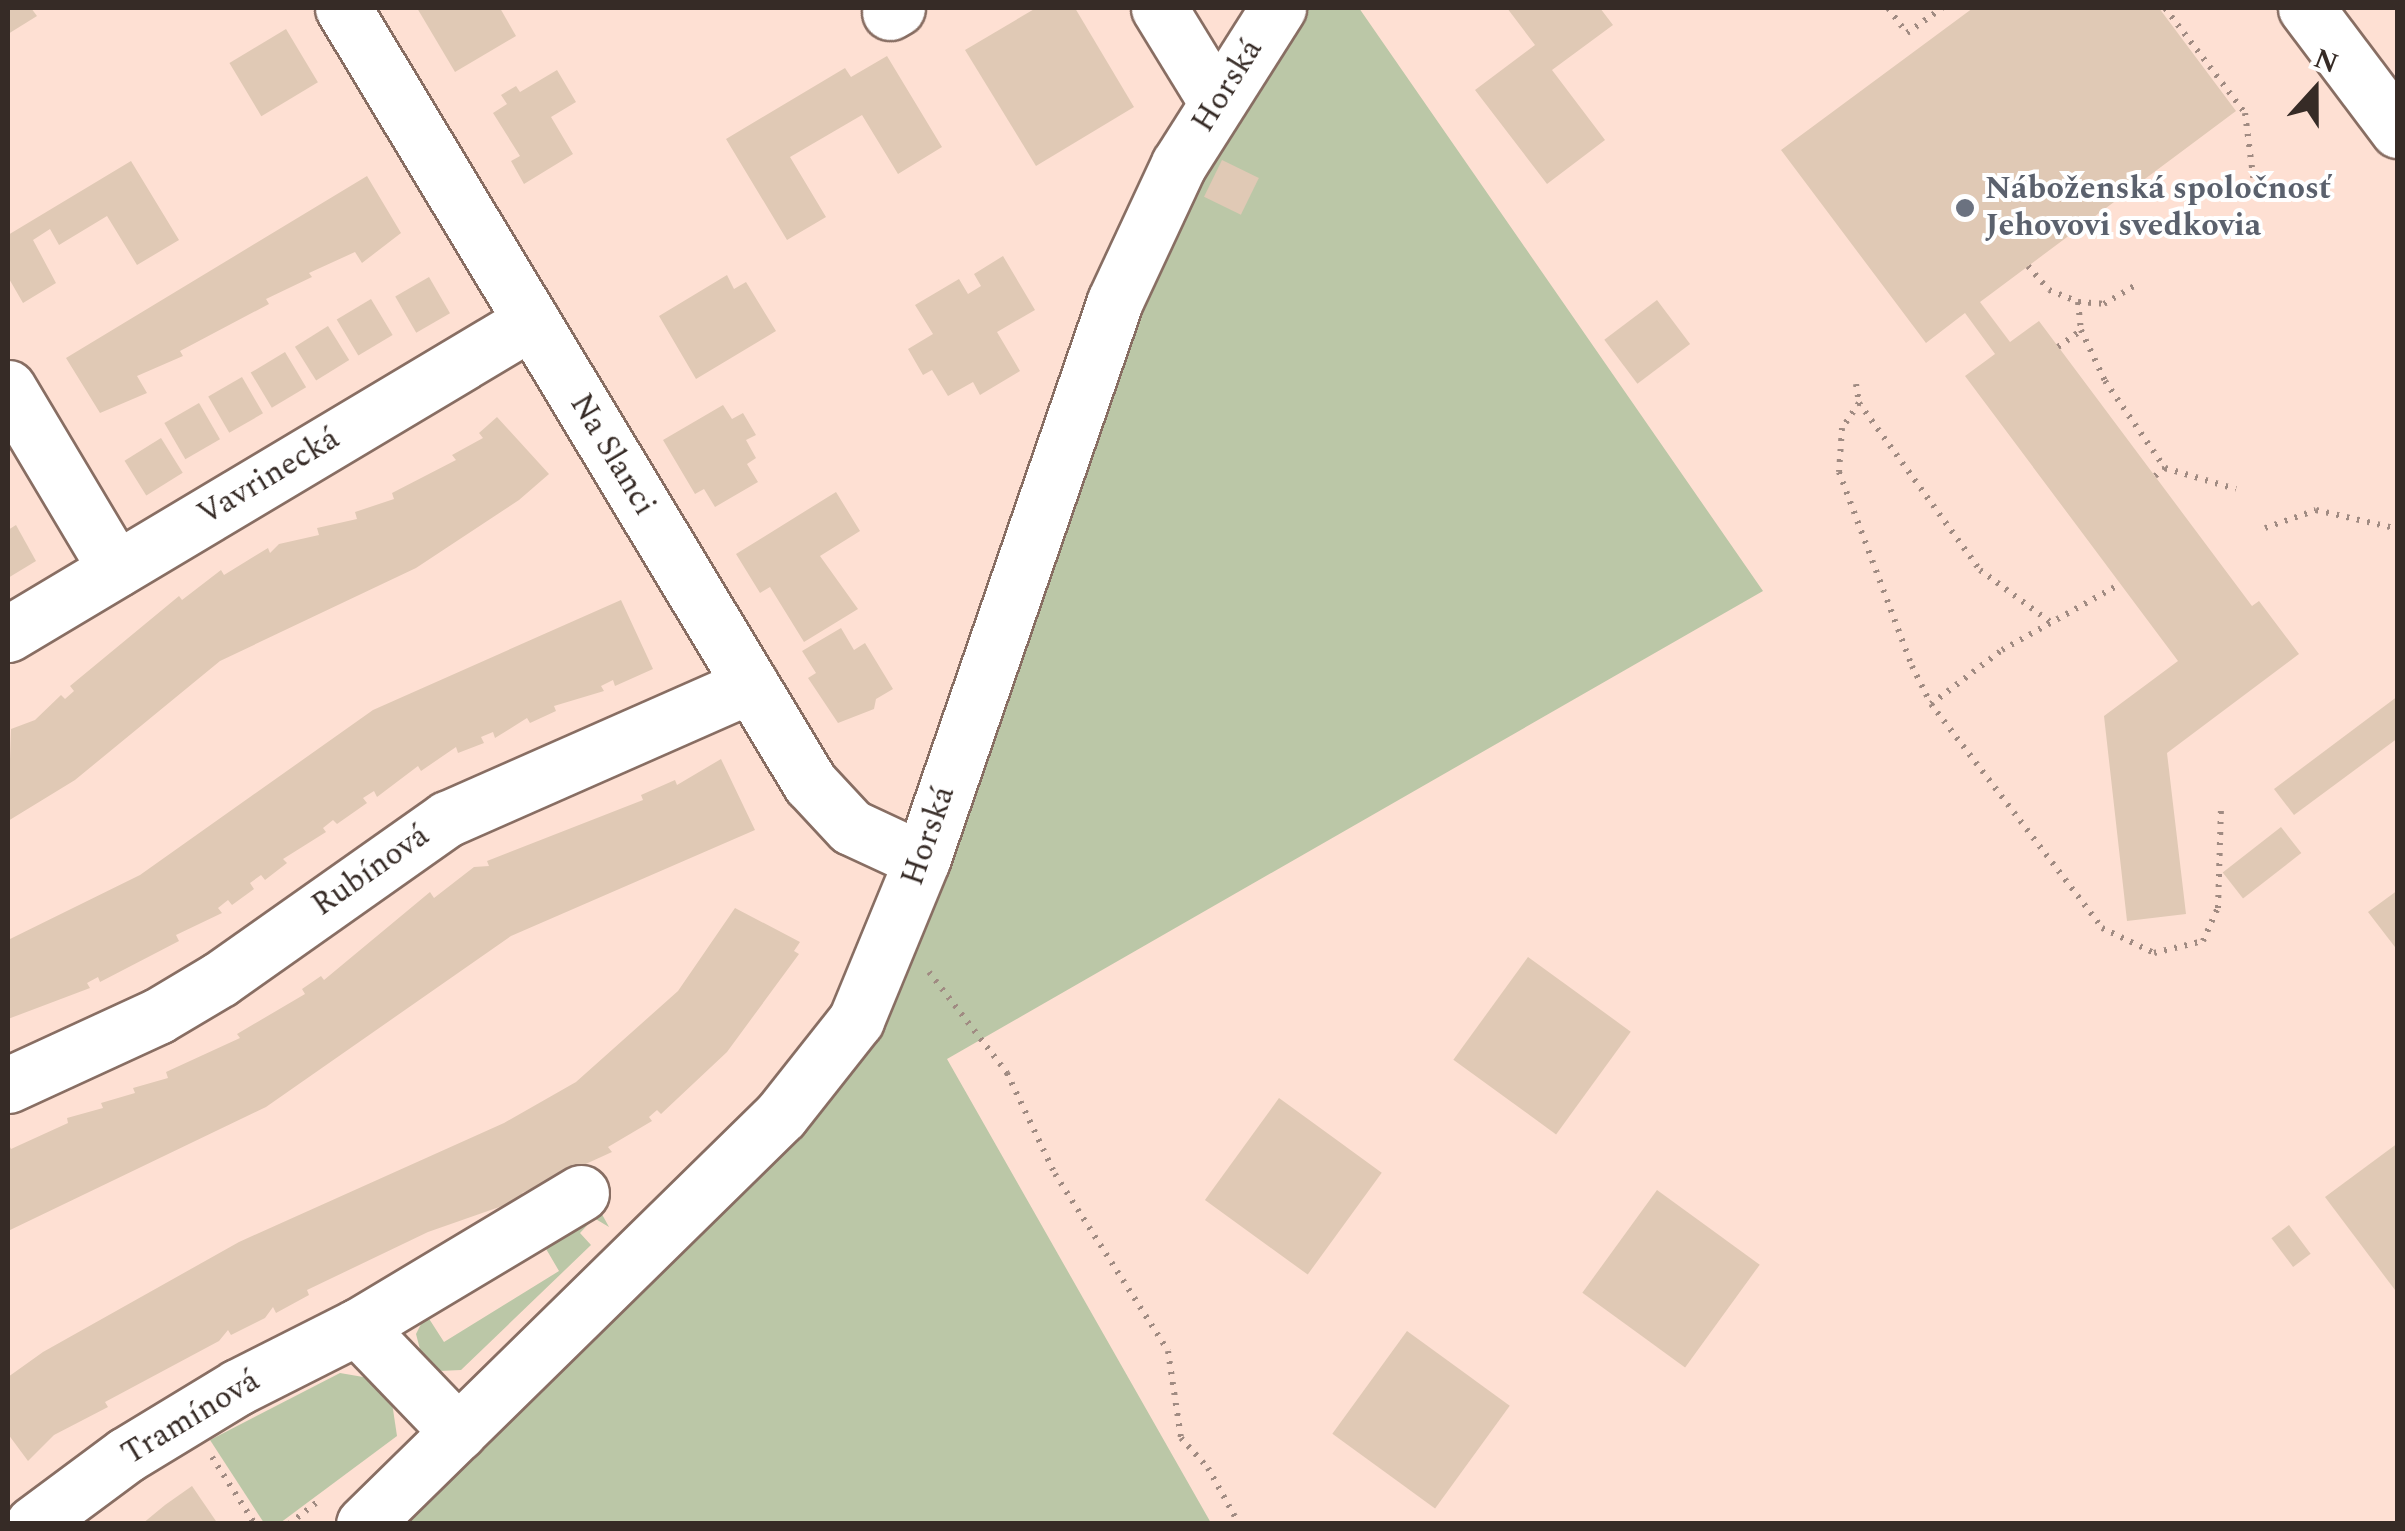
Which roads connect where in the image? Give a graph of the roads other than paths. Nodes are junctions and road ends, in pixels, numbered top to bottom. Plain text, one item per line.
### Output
1 (343, 8) edge
2 (1158, 8) edge
3 (1278, 8) edge
4 (2306, 8) edge
5 (1216, 101) junction
6 (2398, 130) edge
7 (532, 320) junction
8 (8, 388) edge
9 (116, 569) junction
10 (8, 634) edge
11 (751, 685) junction
12 (922, 860) junction
13 (8, 1085) edge
14 (581, 1192) dead end
15 (357, 1327) junction
16 (458, 1432) junction
17 (369, 1522) edge
18 (33, 1524) edge

1 - 7 street, Na Slanci
2 - 5 street
3 - 5 street, Horská
4 - 6 street
5 - 12 street, Horská
7 - 9 street, Vavrinecká
7 - 11 street, Na Slanci
8 - 9 street
9 - 10 street, Vavrinecká
11 - 12 street, Na Slanci
11 - 13 street, Rubínová
12 - 16 street, Horská
14 - 15 street, Tramínová
15 - 16 street
15 - 18 street, Tramínová
16 - 17 street, Horská

